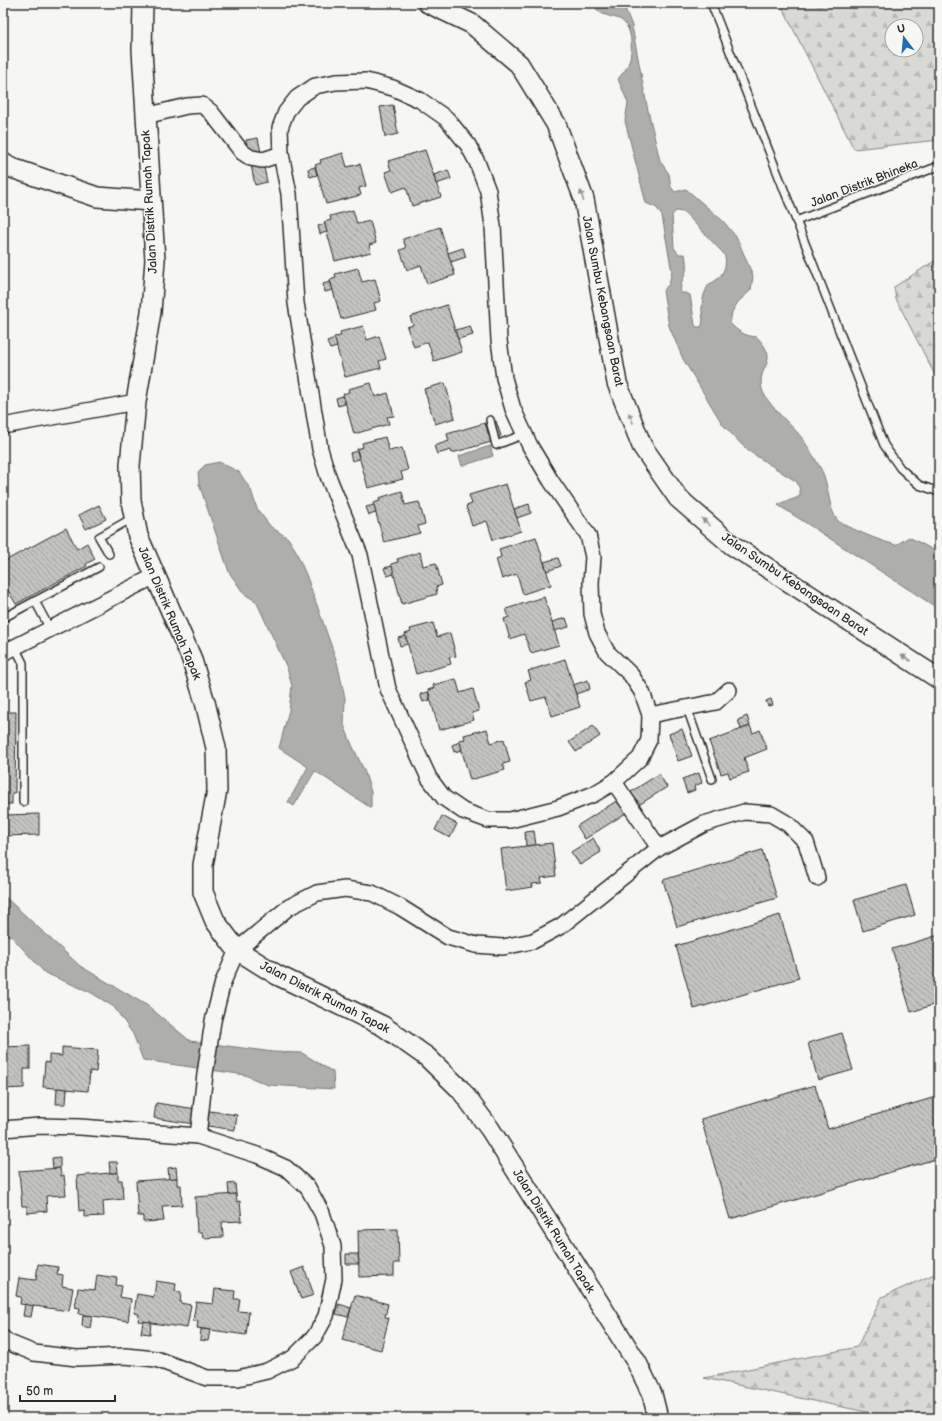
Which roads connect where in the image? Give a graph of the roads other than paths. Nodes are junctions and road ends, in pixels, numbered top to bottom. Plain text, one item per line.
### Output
1 (143, 3) edge
2 (428, 3) edge
3 (711, 3) edge
4 (145, 116) junction
5 (281, 154) junction
6 (3, 163) edge
7 (939, 166) edge
8 (151, 201) junction
9 (796, 221) junction
10 (136, 402) junction
11 (490, 420) dead end
12 (3, 426) edge
13 (525, 434) junction
14 (939, 492) edge
15 (134, 517) junction
16 (109, 554) dead end
17 (99, 567) dead end
18 (155, 576) junction
19 (35, 602) junction
20 (3, 618) edge
21 (50, 629) junction
22 (9, 650) edge
23 (939, 679) edge
24 (729, 690) dead end
25 (687, 708) junction
26 (650, 715) junction
27 (712, 779) dead end
28 (614, 782) junction
29 (23, 802) dead end
30 (659, 848) junction
31 (817, 878) dead end
32 (237, 950) junction
33 (3, 1129) edge
34 (198, 1136) junction
35 (3, 1338) edge
36 (658, 1416) edge

1 - 4 street, Jalan Distrik Rumah Tapak
23 -> 2 street, Jalan Sumbu Kebangsaan Barat
3 - 9 lane
4 - 5 street
4 - 8 street, Jalan Distrik Rumah Tapak
5 - 13 street
5 - 28 street
6 - 8 street
7 - 9 lane, Jalan Distrik Bhineka
8 - 10 street, Jalan Distrik Rumah Tapak
9 - 14 lane
10 - 12 street
10 - 15 street, Jalan Distrik Rumah Tapak
11 - 13 lane
13 - 26 street
15 - 16 lane
15 - 18 street, Jalan Distrik Rumah Tapak
17 - 19 lane
18 - 21 street
18 - 32 street, Jalan Distrik Rumah Tapak
19 - 20 lane
19 - 21 lane
21 - 22 street
22 - 29 lane
24 - 25 street
25 - 26 street
25 - 27 lane
26 - 28 street
28 - 30 street
30 - 31 street
30 - 32 street
32 - 34 street
32 - 36 street, Jalan Distrik Rumah Tapak
33 - 34 street
34 - 35 street

